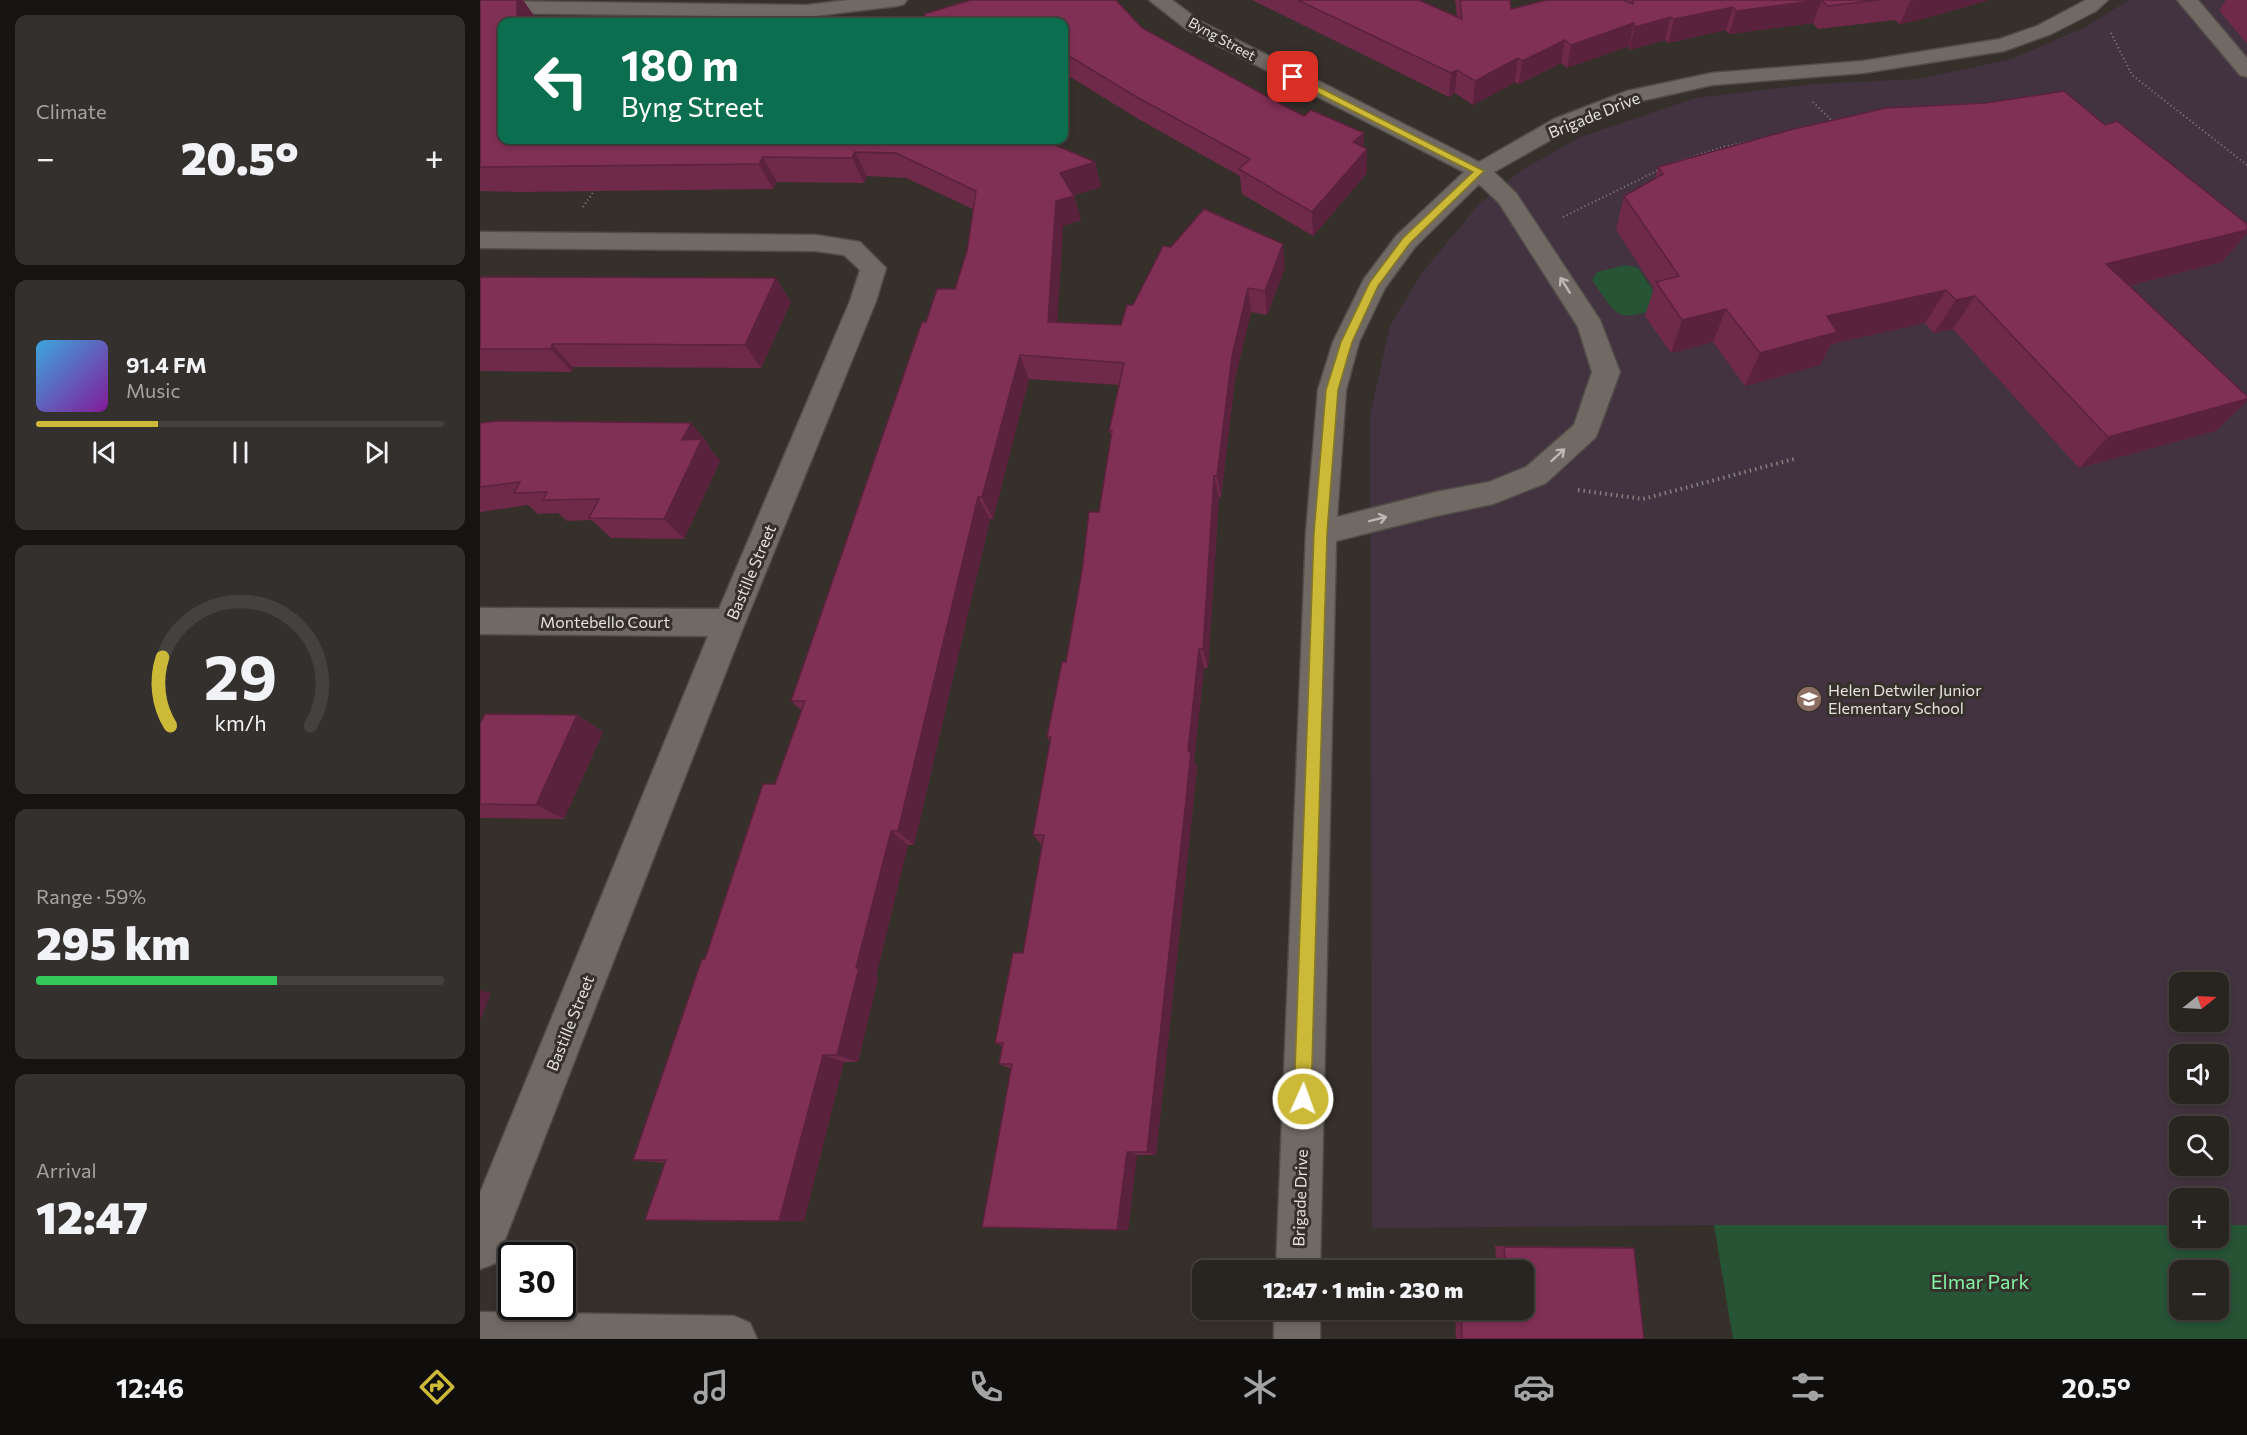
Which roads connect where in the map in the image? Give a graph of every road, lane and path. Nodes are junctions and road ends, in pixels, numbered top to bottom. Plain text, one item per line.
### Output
1 (897, 0) edge
2 (1159, 0) edge
3 (2187, 0) edge
4 (2090, 5) edge
5 (480, 8) edge
6 (2247, 71) edge
7 (1757, 139) edge
8 (2247, 165) edge
9 (1479, 171) junction
10 (601, 180) edge
11 (1531, 233) junction
12 (480, 240) edge
13 (562, 240) junction
14 (1794, 459) dead end
15 (1536, 475) junction
16 (1321, 533) junction
17 (480, 621) edge
18 (729, 623) junction
19 (480, 1247) edge
20 (1298, 1260) edge
21 (1297, 1320) edge
22 (480, 1335) edge
23 (734, 1339) edge
24 (1297, 1339) edge

1 - 5 street
2 - 9 street, Byng Street
3 - 6 street
4 - 8 path
4 - 9 street, Brigade Drive
7 - 11 path
9 - 11 street, Byng Street
9 - 16 street, Brigade Drive
10 - 13 path
15 -> 11 street, Byng Street
12 - 13 street, Bastille Street
13 - 18 street, Bastille Street
14 - 15 path
16 -> 15 street, Byng Street
16 - 20 street, Brigade Drive
17 - 18 street, Montebello Court
18 - 19 street, Bastille Street
21 - 24 street
22 - 23 street

